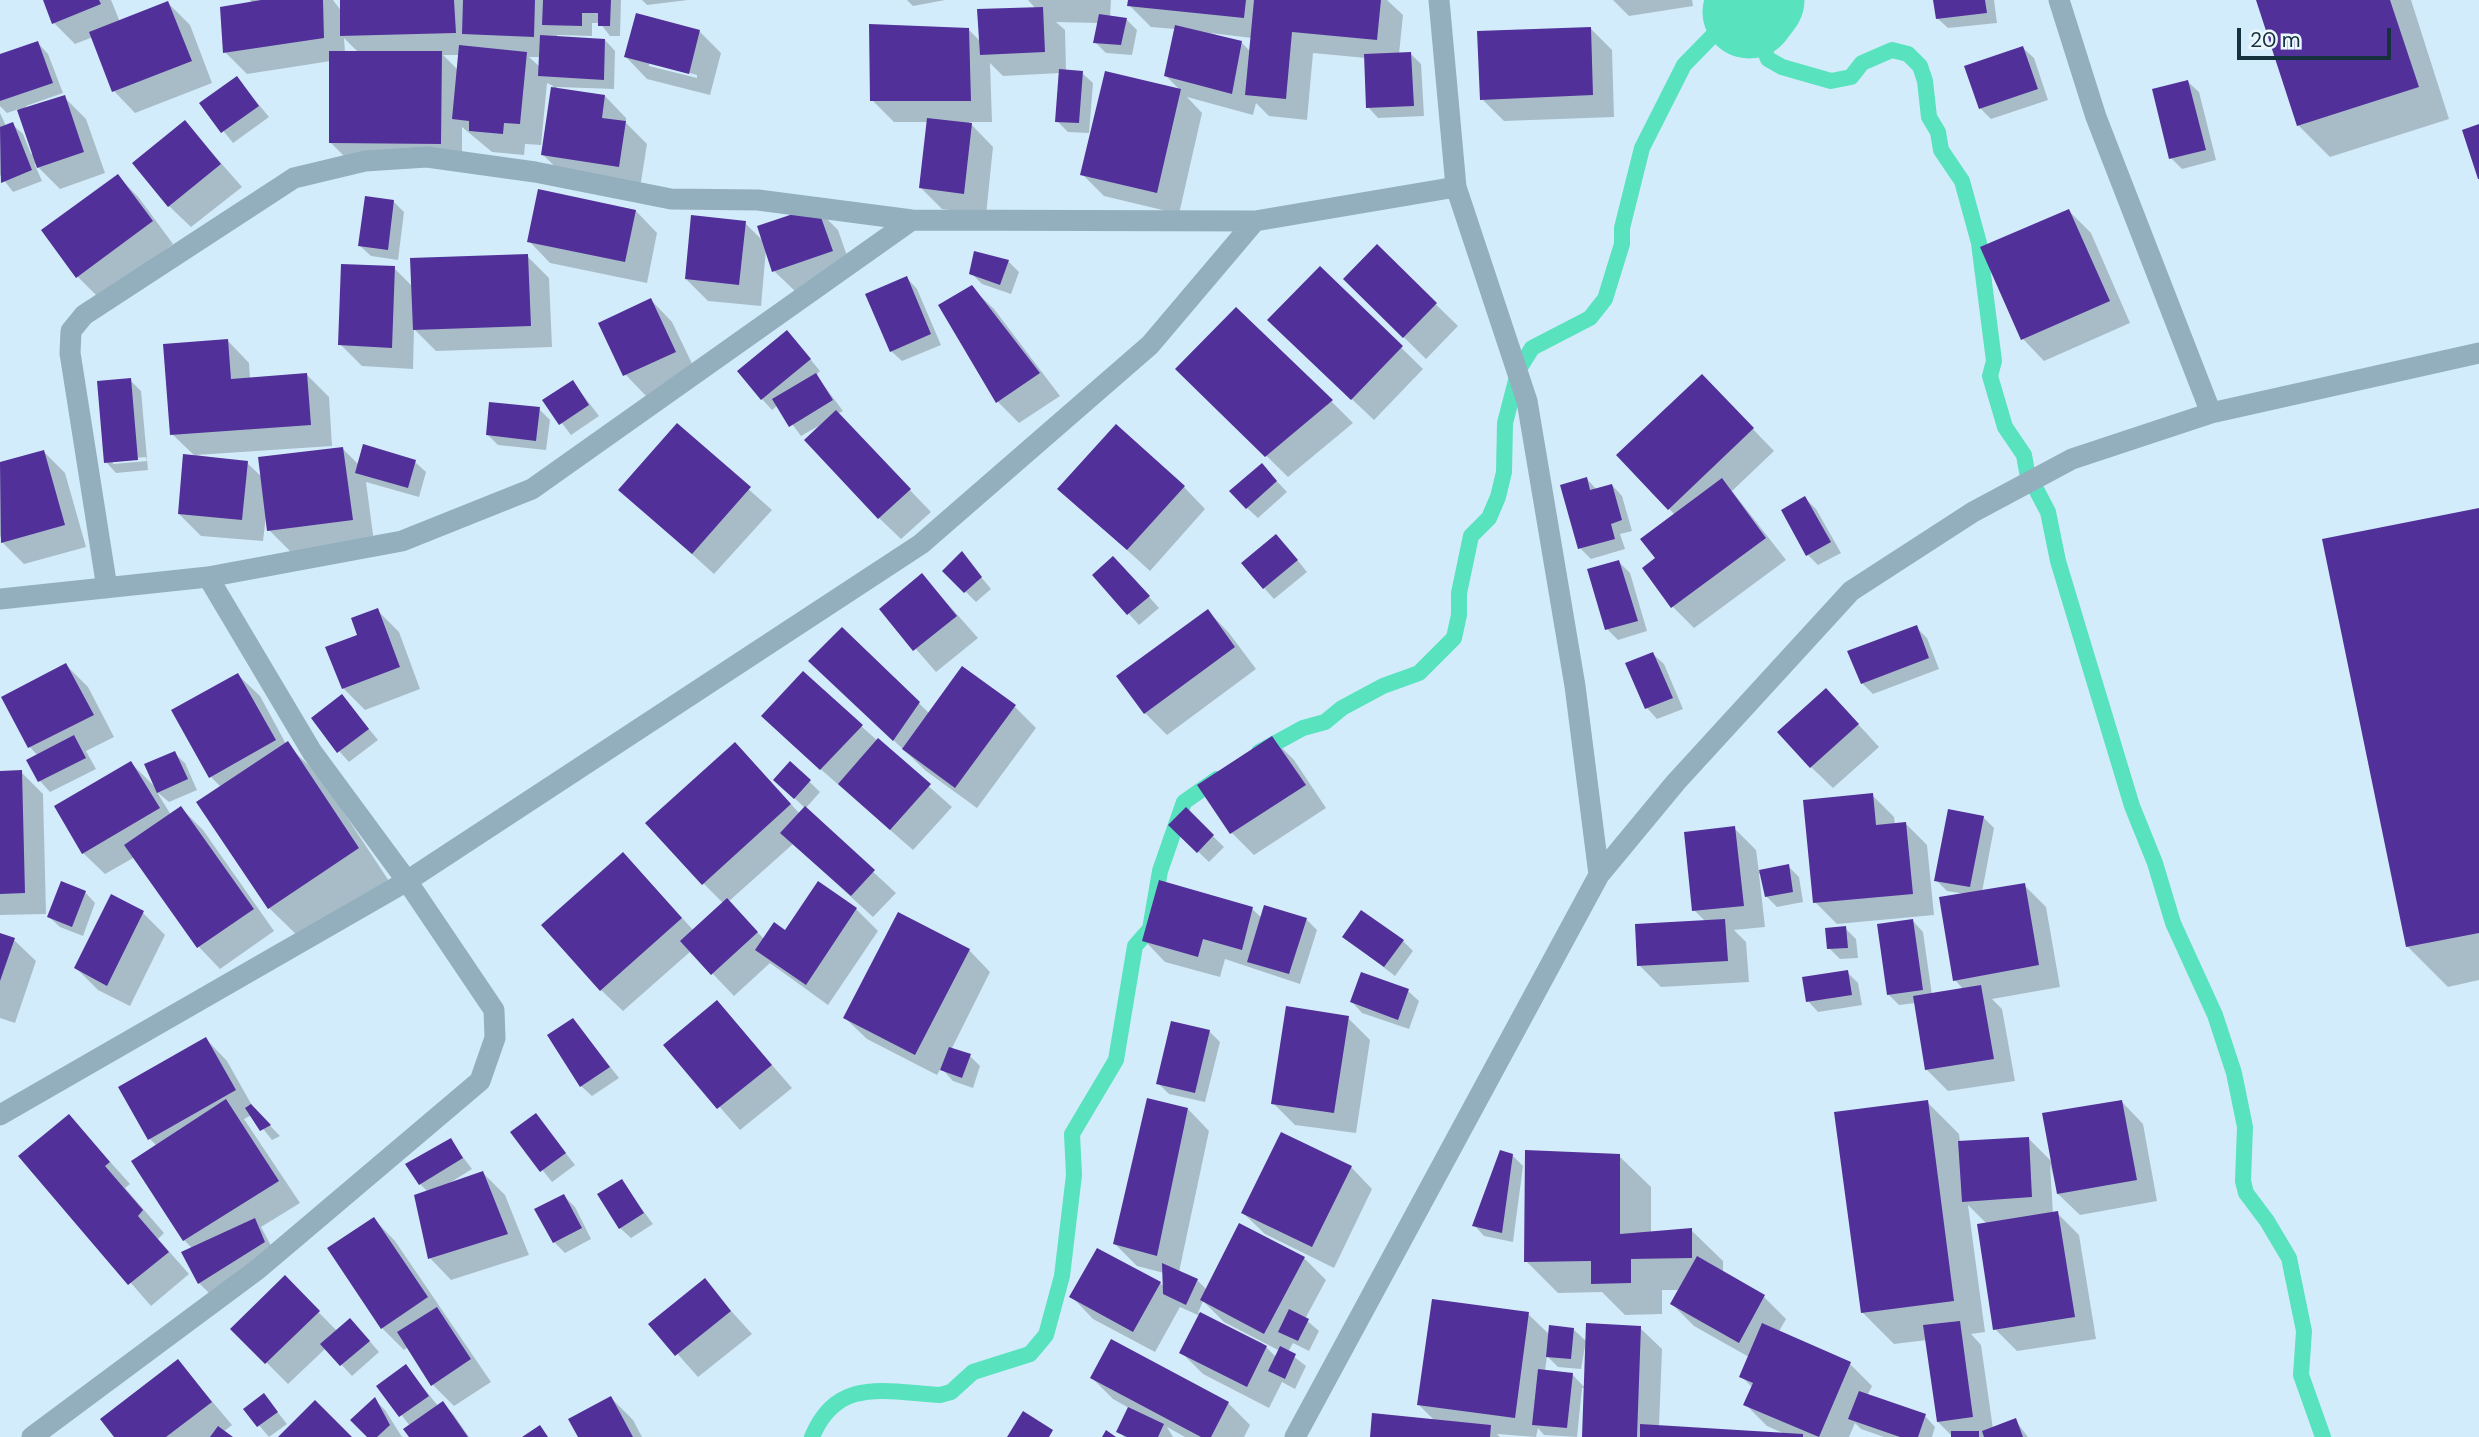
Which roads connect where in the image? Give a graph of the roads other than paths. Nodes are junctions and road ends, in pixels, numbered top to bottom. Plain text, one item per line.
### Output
1 (1438, 0) edge
2 (2059, 0) edge
3 (1456, 187) junction
4 (912, 220) junction
5 (1255, 221) junction
6 (2479, 353) edge
7 (2211, 413) junction
8 (208, 577) junction
9 (107, 588) junction
10 (0, 600) edge
11 (1599, 875) junction
12 (407, 881) junction
13 (0, 1115) edge
14 (32, 1437) edge
15 (1295, 1437) edge

1 - 3 street
2 - 7 street
3 - 5 street
3 - 11 street
4 - 5 street
4 - 8 street
4 - 9 street
5 - 12 street
6 - 7 street
7 - 11 street
8 - 9 street
8 - 12 street
9 - 10 street
11 - 15 street
12 - 13 street
12 - 14 street

